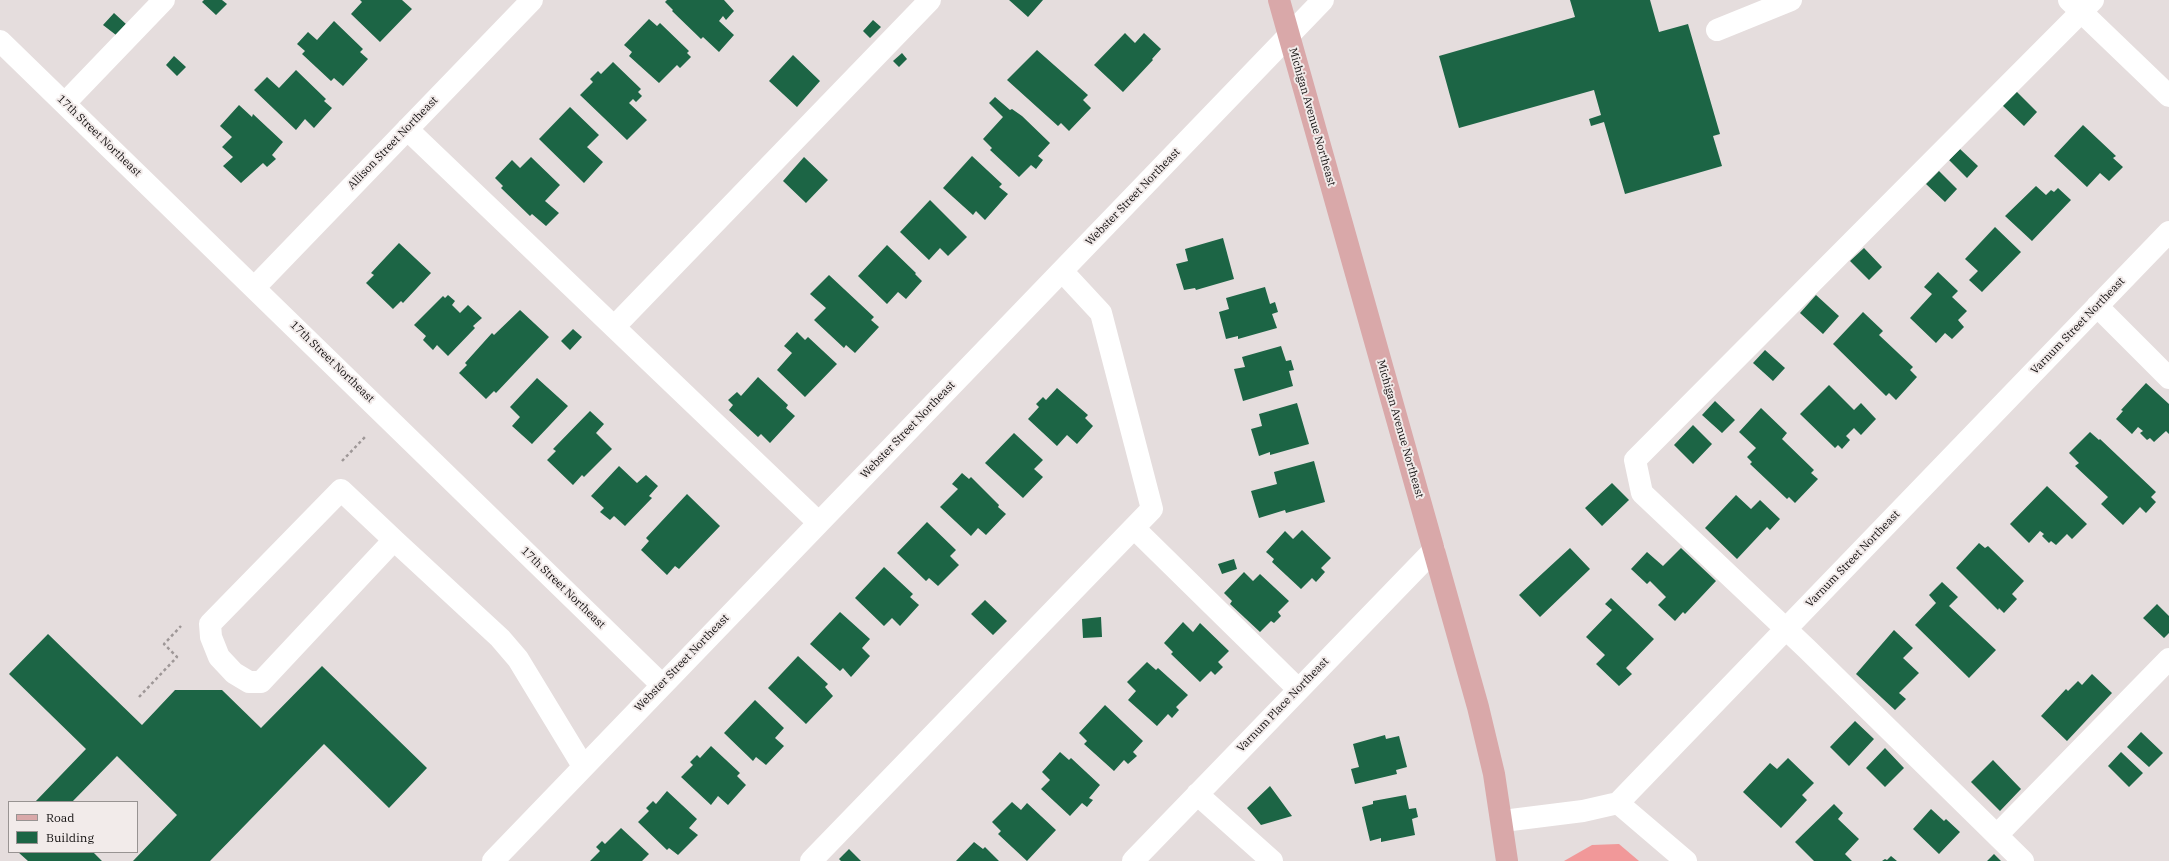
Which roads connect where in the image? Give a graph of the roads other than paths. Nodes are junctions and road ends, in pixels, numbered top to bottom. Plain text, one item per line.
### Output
1 (164, 0) edge
2 (532, 0) edge
3 (930, 0) edge
4 (1279, 0) edge
5 (1323, 0) edge
6 (1791, 0) edge
7 (2081, 4) edge
8 (1717, 30) dead end
9 (1288, 36) junction
10 (0, 41) edge
11 (2169, 96) edge
12 (65, 103) junction
13 (407, 129) junction
14 (2169, 232) edge
15 (1062, 271) junction
16 (255, 287) junction
17 (2097, 306) junction
18 (614, 327) junction
19 (2169, 378) edge
20 (819, 522) junction
21 (1134, 528) junction
22 (394, 540) junction
23 (1434, 550) junction
24 (1786, 628) junction
25 (2169, 659) edge
26 (661, 684) junction
27 (1298, 689) junction
28 (583, 766) junction
29 (1197, 794) junction
30 (1618, 803) junction
31 (1503, 821) junction
32 (1997, 835) junction
33 (493, 861) edge
34 (811, 861) edge
35 (1133, 861) edge
36 (1272, 861) edge
37 (1507, 861) edge
38 (1686, 861) edge
39 (2023, 861) edge

1 - 12 street
2 - 13 street, Allison Street Northeast
3 - 18 street
4 - 9 main road, Michigan Avenue Northeast
5 - 9 street, Webster Street Northeast
6 - 8 street
7 - 11 street
7 - 24 street
9 - 15 street, Webster Street Northeast
9 - 23 main road, Michigan Avenue Northeast
10 - 12 street, 17th Street Northeast
12 - 16 street, 17th Street Northeast
13 - 16 street, Allison Street Northeast
13 - 18 street
14 - 17 street, Varnum Street Northeast
15 - 20 street, Webster Street Northeast
15 - 21 street
16 - 26 street, 17th Street Northeast
17 - 19 street
17 - 24 street, Varnum Street Northeast
18 - 20 street
20 - 26 street, Webster Street Northeast
21 - 27 street
21 - 34 street
22 - 22 street
22 - 28 street
23 - 27 street, Varnum Place Northeast
23 - 31 main road, Michigan Avenue Northeast
24 - 30 street, Varnum Street Northeast
24 - 32 street
25 - 32 street
26 - 28 street, Webster Street Northeast
27 - 29 street, Varnum Place Northeast
28 - 33 street, Webster Street Northeast
29 - 35 street, Varnum Place Northeast
29 - 36 street
30 - 31 street
30 - 38 street
31 - 37 main road, Michigan Avenue Northeast
32 - 39 street

